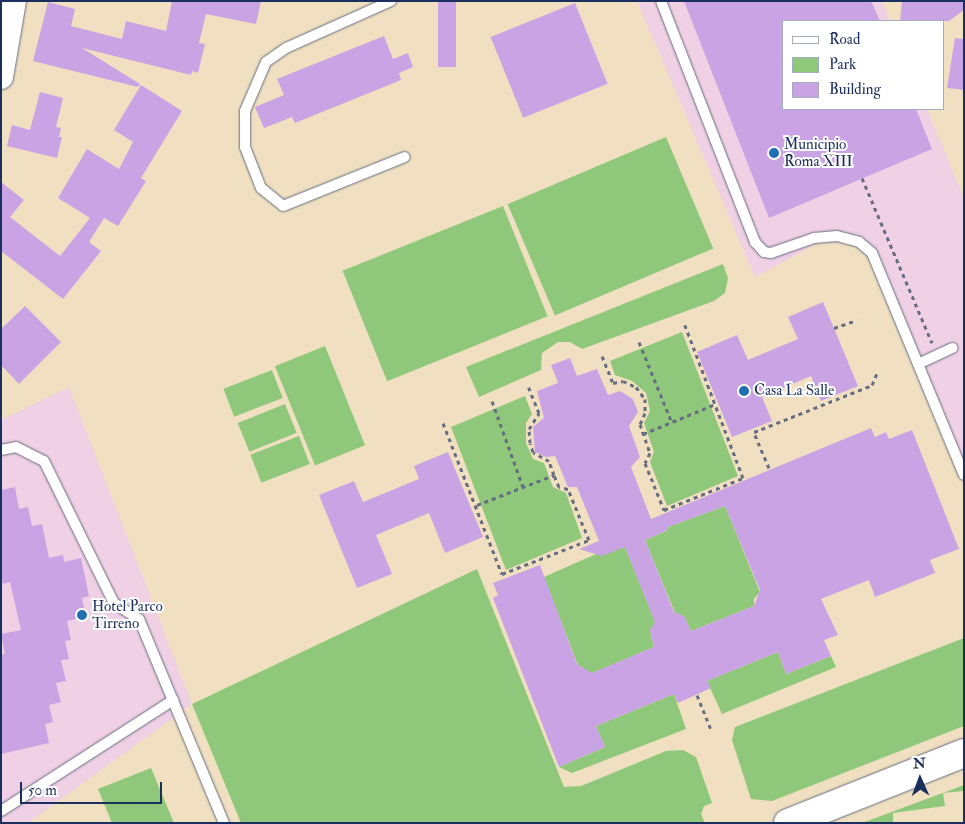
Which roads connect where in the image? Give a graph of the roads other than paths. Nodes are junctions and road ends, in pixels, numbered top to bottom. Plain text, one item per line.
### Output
1 (14, 1) edge
2 (391, 1) edge
3 (661, 1) edge
4 (1, 77) edge
5 (405, 157) dead end
6 (953, 348) dead end
7 (918, 364) junction
8 (1, 450) edge
9 (964, 475) edge
10 (173, 700) junction
11 (964, 753) edge
12 (1, 811) edge
13 (224, 823) edge
14 (788, 823) edge

1 - 4 street
2 - 5 lane
3 - 7 lane
6 - 7 lane
7 - 9 lane
8 - 10 lane
10 - 12 lane
10 - 13 lane
11 - 14 main road

